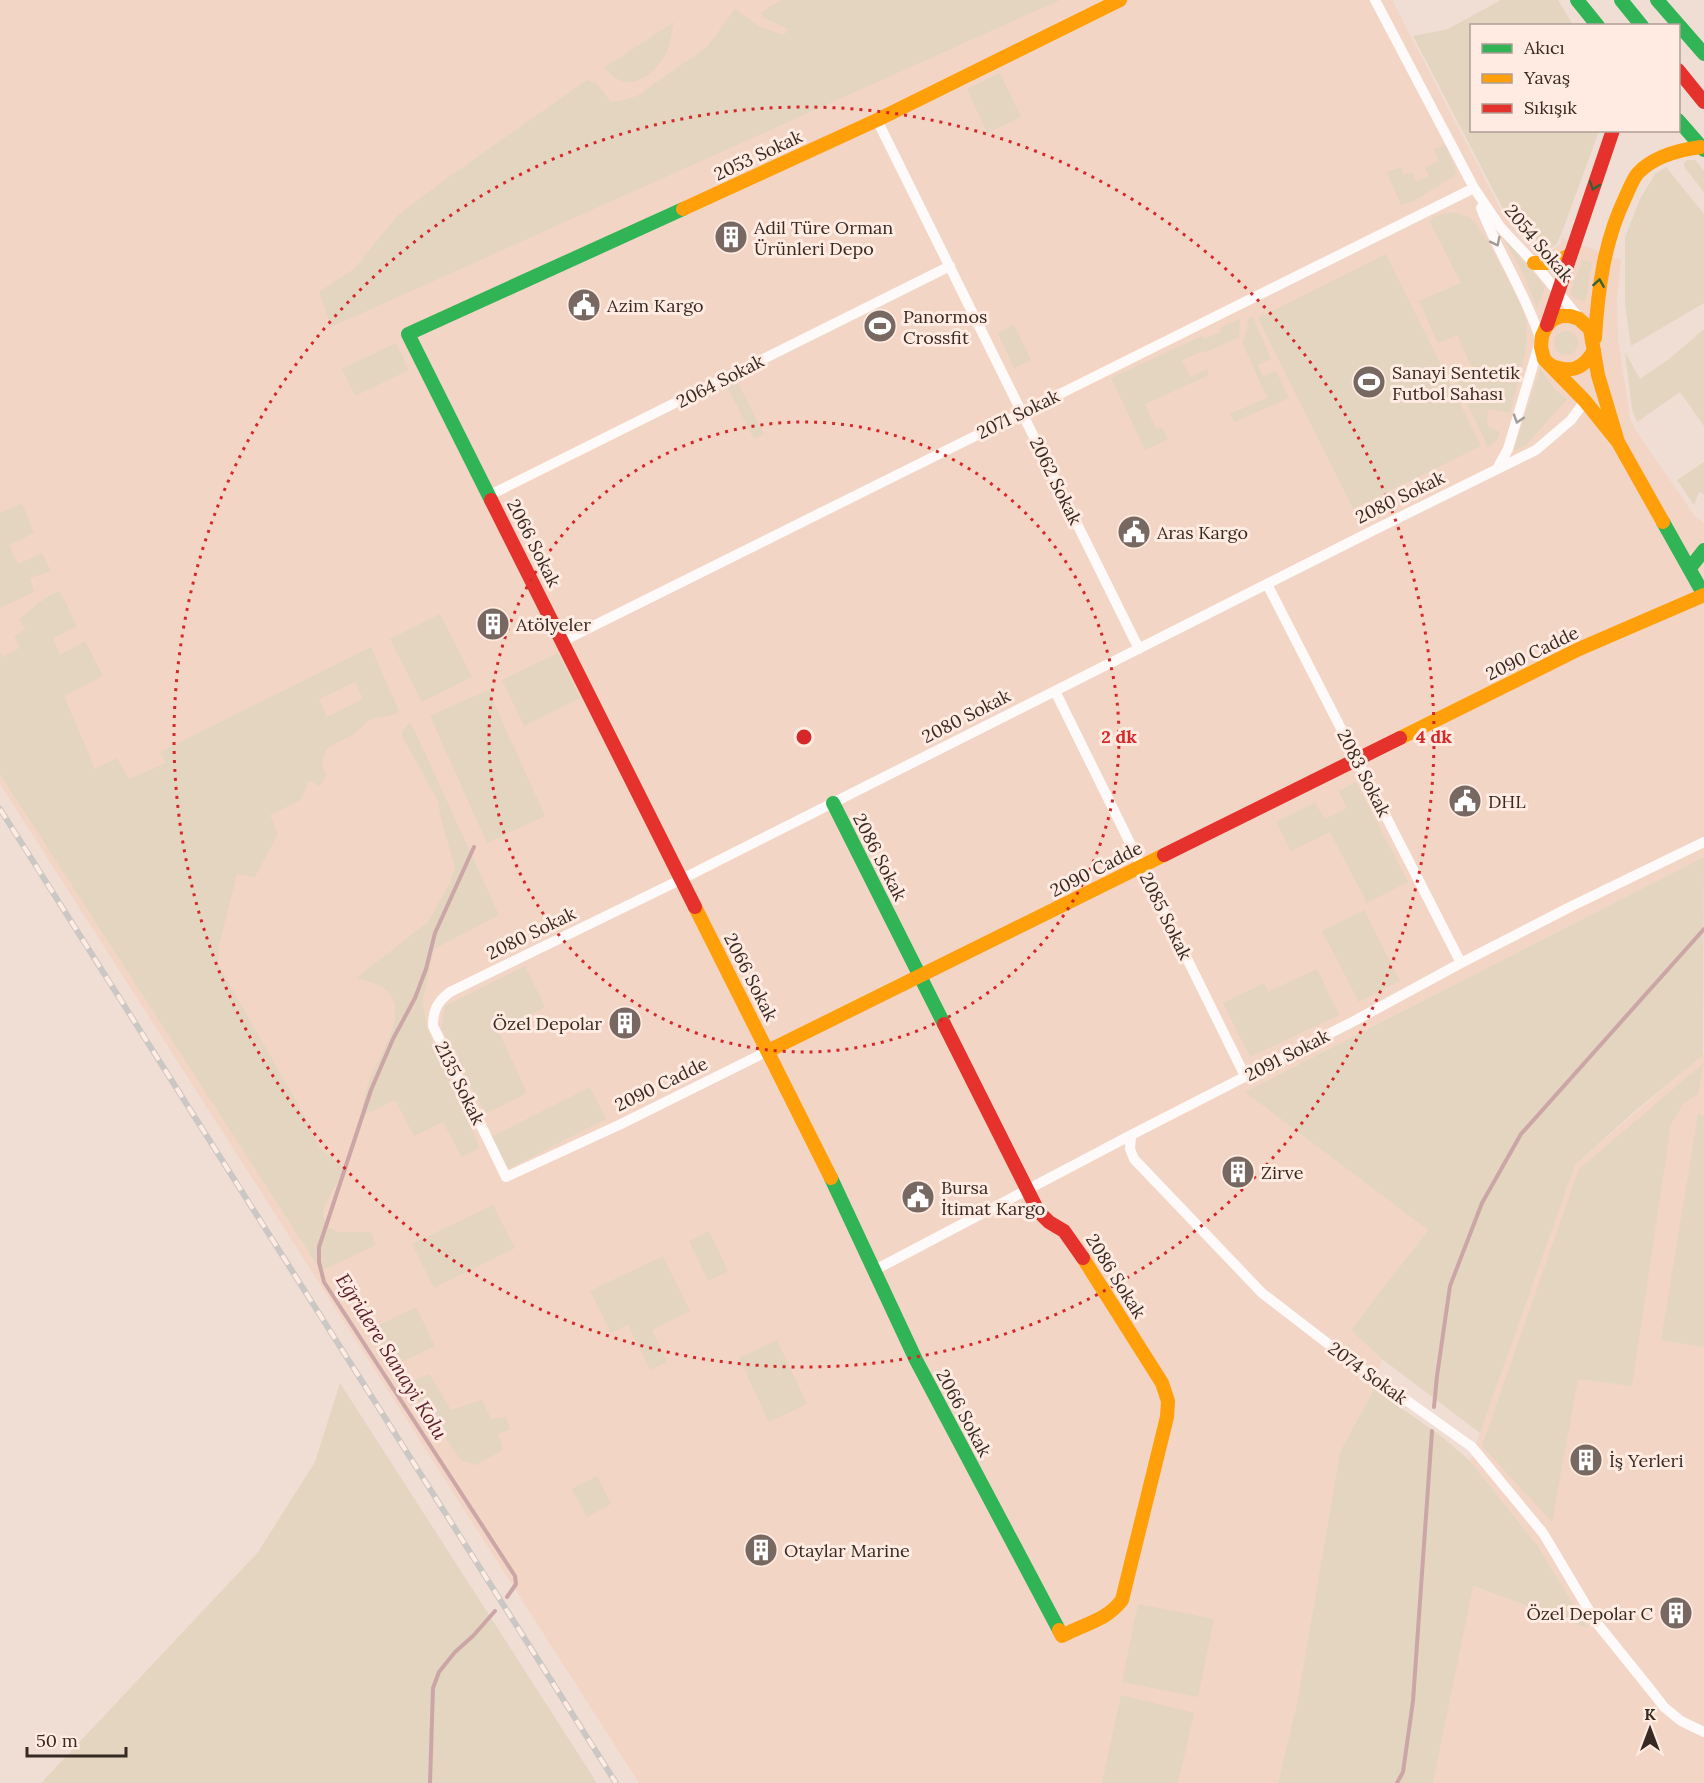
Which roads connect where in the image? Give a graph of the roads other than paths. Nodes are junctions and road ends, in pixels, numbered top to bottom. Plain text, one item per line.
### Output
1 (1120, 0) edge
2 (1375, 0) edge
3 (1621, 0) edge
4 (1658, 0) edge
5 (1577, 1) edge
6 (1589, 24) edge
7 (1596, 24) edge
8 (1640, 24) edge
9 (1678, 24) edge
10 (1680, 26) edge
11 (1704, 54) edge
12 (1680, 72) edge
13 (1704, 102) edge
14 (877, 120) junction
15 (1680, 122) edge
16 (1612, 132) edge
17 (1703, 149) edge
18 (1474, 188) junction
19 (1570, 255) junction
20 (1534, 262) junction
21 (950, 266) junction
22 (1557, 291) junction
23 (1580, 319) junction
24 (1547, 325) junction
25 (408, 334) joint
26 (1540, 340) junction
27 (1594, 346) junction
28 (1550, 365) junction
29 (1599, 379) junction
30 (1585, 401) junction
31 (1022, 412) junction
32 (1618, 442) junction
33 (1496, 470) junction
34 (490, 495) junction
35 (1704, 550) edge
36 (1690, 568) junction
37 (1267, 584) junction
38 (1704, 595) edge
39 (563, 641) junction
40 (1139, 649) junction
41 (1055, 691) junction
42 (1357, 759) junction
43 (833, 803) junction
44 (1704, 842) edge
45 (1142, 866) junction
46 (682, 879) junction
47 (1461, 963) junction
48 (920, 976) junction
49 (450, 992) joint
50 (768, 1051) junction
51 (1245, 1076) junction
52 (1131, 1136) junction
53 (506, 1177) joint
54 (1028, 1189) junction
55 (873, 1271) junction
56 (1062, 1636) joint
57 (1704, 1732) edge

1 - 14 main road, 2053 Sokak
2 - 18 street, 2054 Sokak
3 - 8 main road
4 - 9 main road
5 - 6 main road
5 - 7 main road
10 - 11 main road
12 - 13 main road
14 - 21 street, 2062 Sokak
14 - 25 main road, 2053 Sokak
15 - 17 main road
16 -> 19 main road
27 -> 17 main road
18 - 20 street, 2054 Sokak
18 -> 26 street, 2054 Sokak
18 - 31 street, 2071 Sokak
19 - 20 main road
19 - 22 main road
20 - 22 street, 2054 Sokak
21 - 31 street, 2062 Sokak
21 - 34 street, 2064 Sokak
22 - 23 street, 2054 Sokak
22 - 24 main road
23 - 24 main road
23 - 27 main road, 2054 Sokak
24 - 26 main road
25 - 34 main road, 2066 Sokak
26 - 28 main road, 2054 Sokak
26 -> 33 street
27 - 28 main road
27 - 29 main road, 2054 Sokak
28 - 30 main road, 2054 Sokak
29 - 30 main road
29 - 32 main road, 2054 Sokak
30 - 32 main road, 2054 Sokak
30 - 33 street, 2080 Sokak
31 - 39 street, 2071 Sokak
31 - 40 street, 2062 Sokak
32 - 36 main road, 2054 Sokak
33 - 37 street, 2080 Sokak
34 - 39 main road, 2066 Sokak
35 - 36 main road
36 - 38 main road, 2054 Sokak
37 - 40 street, 2080 Sokak
37 - 42 street, 2083 Sokak
38 - 42 main road, 2090 Cadde
39 - 46 main road, 2066 Sokak
40 - 41 street, 2080 Sokak
41 - 43 street, 2080 Sokak
41 - 45 street, 2085 Sokak
42 - 45 main road, 2090 Cadde
42 - 47 street, 2083 Sokak
43 - 46 street, 2080 Sokak
43 - 48 main road, 2086 Sokak
44 - 47 street, 2091 Sokak
45 - 48 main road, 2090 Cadde
45 - 51 street, 2085 Sokak
46 - 49 street, 2080 Sokak
46 - 50 main road, 2066 Sokak
47 - 51 street, 2091 Sokak
48 - 50 main road, 2090 Cadde
48 - 54 main road, 2086 Sokak
49 - 53 street, 2135 Sokak
50 - 53 street, 2090 Cadde
50 - 55 main road, 2066 Sokak
51 - 52 street, 2091 Sokak
52 - 54 street, 2091 Sokak
52 - 57 street, 2074 Sokak
54 - 55 street, 2091 Sokak
54 - 56 main road, 2086 Sokak
55 - 56 main road, 2066 Sokak

